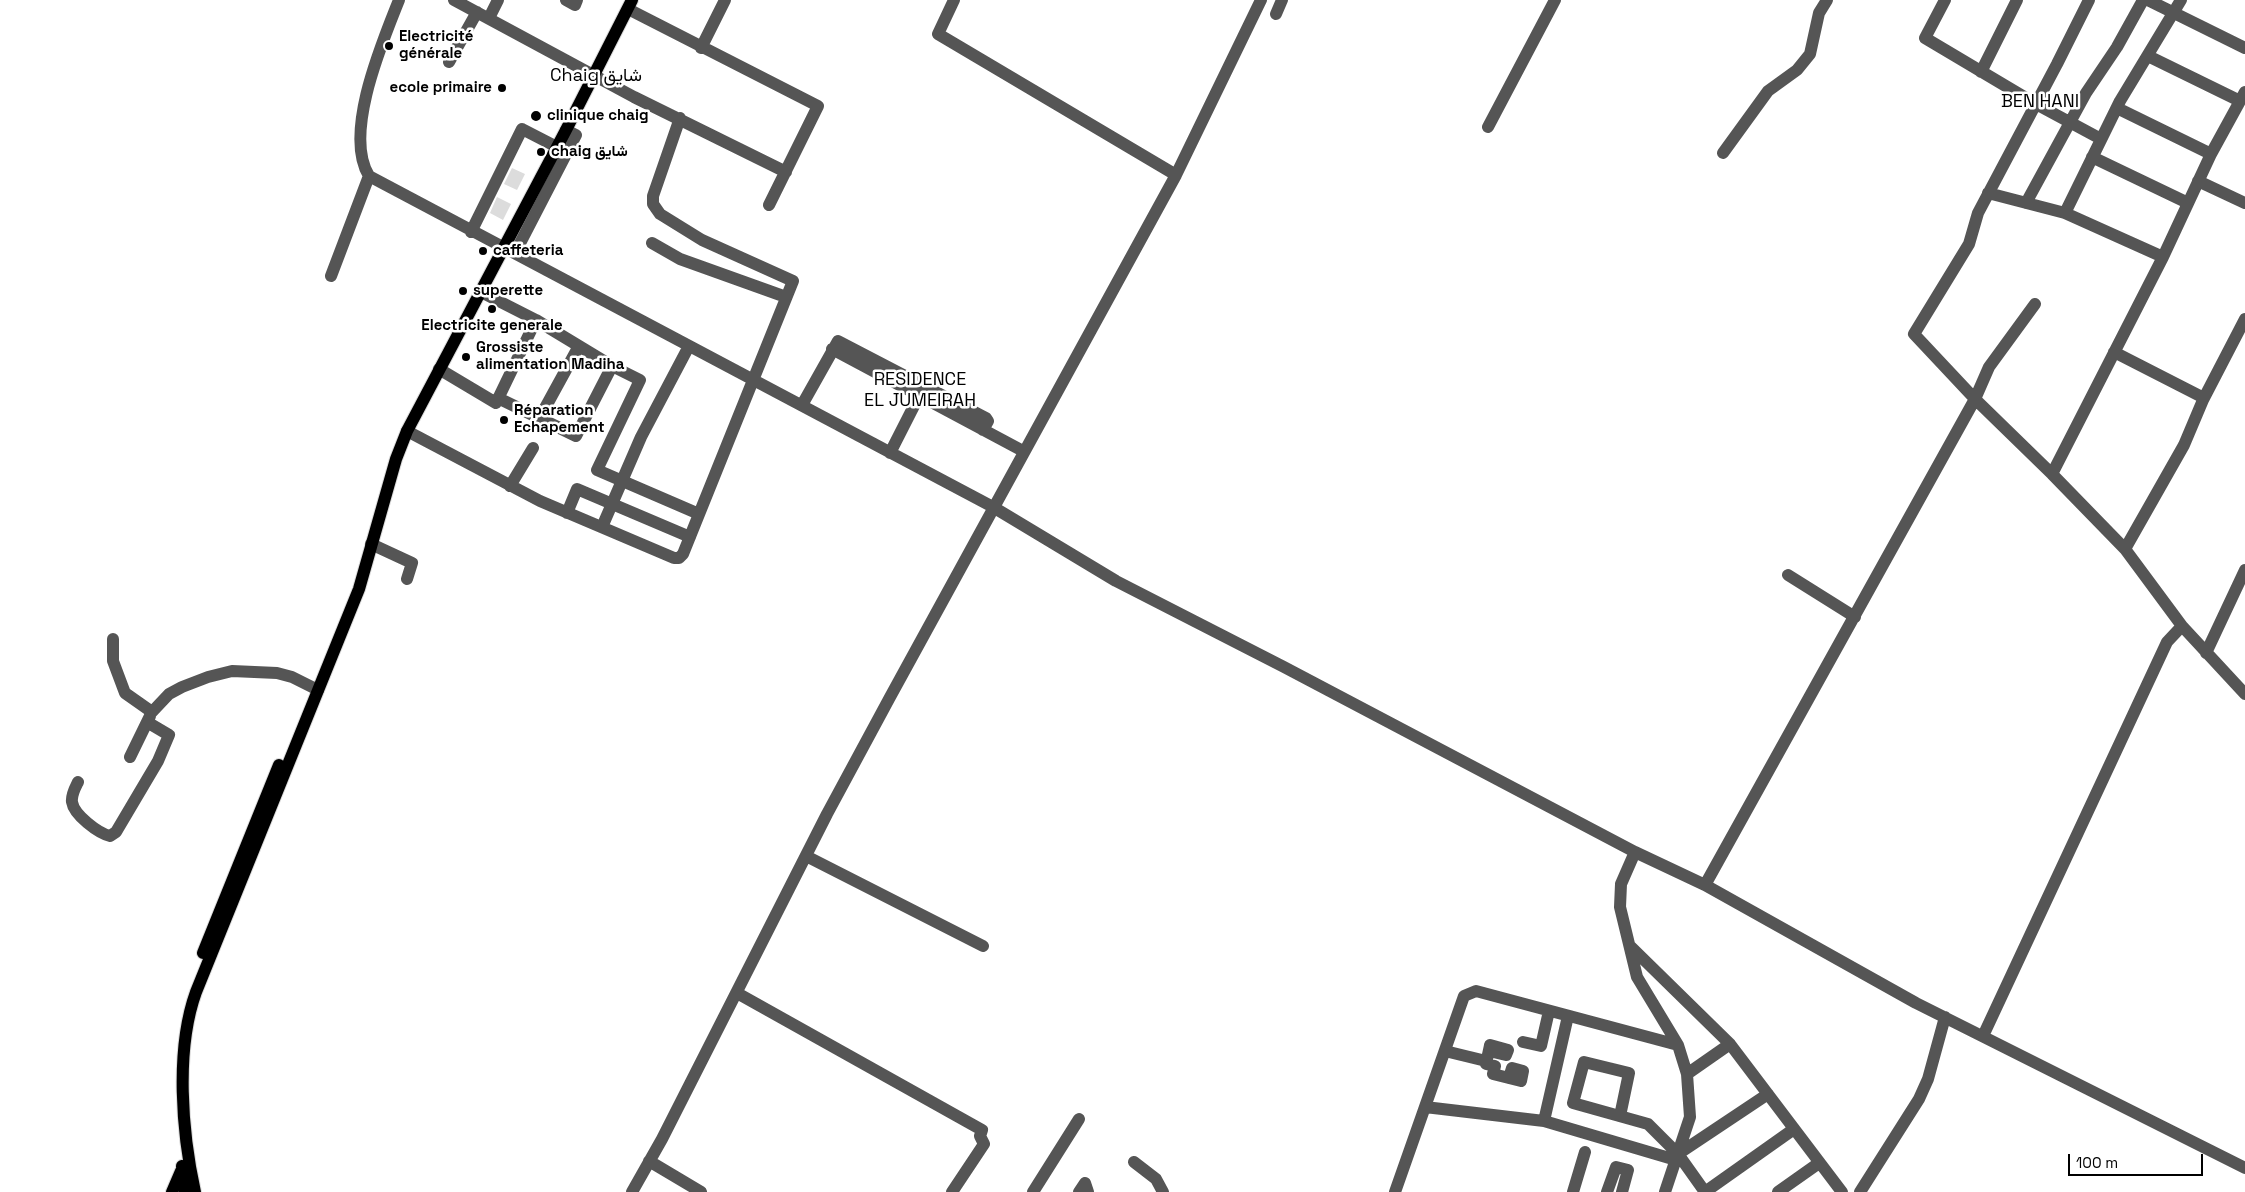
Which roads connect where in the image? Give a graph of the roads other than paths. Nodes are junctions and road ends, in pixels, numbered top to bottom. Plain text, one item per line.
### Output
1 (399, 0) edge
2 (454, 0) edge
3 (498, 0) edge
4 (566, 0) edge
5 (577, 0) edge
6 (725, 0) edge
7 (954, 0) edge
8 (1261, 0) edge
9 (1282, 0) edge
10 (1556, 0) edge
11 (1827, 0) edge
12 (1945, 0) edge
13 (2017, 0) edge
14 (2089, 0) edge
15 (2143, 0) edge
16 (2148, 0) edge
17 (2181, 0) edge
18 (630, 4) edge
19 (477, 12) junction
20 (2174, 13) junction
21 (1276, 14) dead end
22 (489, 18) junction
23 (701, 48) junction
24 (2245, 48) edge
25 (2148, 56) junction
26 (449, 62) dead end
27 (1981, 72) junction
28 (594, 76) junction
29 (2243, 96) edge
30 (2036, 104) junction
31 (2117, 108) junction
32 (680, 118) junction
33 (2070, 123) junction
34 (1488, 127) dead end
35 (566, 130) junction
36 (2101, 139) junction
37 (557, 147) junction
38 (1723, 153) dead end
39 (2211, 154) junction
40 (2092, 157) junction
41 (786, 172) junction
42 (1176, 175) junction
43 (369, 176) junction
44 (2198, 181) junction
45 (1988, 193) junction
46 (2188, 202) junction
47 (2026, 203) junction
48 (2245, 203) edge
49 (769, 206) dead end
50 (2065, 213) junction
51 (471, 232) junction
52 (652, 243) dead end
53 (509, 250) junction
54 (2163, 257) junction
55 (331, 276) dead end
56 (479, 291) junction
57 (786, 297) junction
58 (2035, 304) dead end
59 (2245, 319) edge
60 (536, 320) junction
61 (579, 346) junction
62 (690, 346) junction
63 (832, 349) junction
64 (2114, 352) junction
65 (612, 366) junction
66 (440, 369) junction
67 (752, 380) junction
68 (919, 396) junction
69 (498, 398) junction
70 (2204, 398) junction
71 (1975, 399) junction
72 (802, 405) junction
73 (539, 418) junction
74 (983, 430) junction
75 (407, 431) junction
76 (533, 448) dead end
77 (1023, 452) junction
78 (890, 453) junction
79 (2052, 474) junction
80 (621, 481) junction
81 (510, 486) junction
82 (611, 505) junction
83 (992, 507) junction
84 (567, 513) junction
85 (699, 514) junction
86 (602, 527) junction
87 (690, 537) junction
88 (371, 544) junction
89 (2125, 549) junction
90 (2245, 570) edge
91 (1788, 575) dead end
92 (407, 578) dead end
93 (1855, 616) junction
94 (2182, 626) junction
95 (113, 639) dead end
96 (2206, 653) junction
97 (314, 688) junction
98 (2245, 694) edge
99 (150, 717) junction
100 (130, 756) dead end
101 (78, 782) dead end
102 (1635, 852) junction
103 (806, 856) junction
104 (1705, 885) junction
105 (1629, 945) junction
106 (983, 946) dead end
107 (737, 993) junction
108 (1549, 1011) junction
109 (1568, 1016) junction
110 (1944, 1017) junction
111 (1983, 1036) junction
112 (1523, 1042) dead end
113 (1730, 1044) junction
114 (1678, 1045) junction
115 (1445, 1051) junction
116 (1687, 1074) junction
117 (1509, 1078) dead end
118 (1768, 1094) junction
119 (1425, 1107) junction
120 (1620, 1116) junction
121 (1079, 1119) dead end
122 (1544, 1122) junction
123 (1794, 1129) junction
124 (1585, 1152) dead end
125 (1677, 1157) junction
126 (649, 1161) junction
127 (1134, 1162) dead end
128 (1819, 1162) junction
129 (182, 1166) junction
130 (2245, 1168) edge
131 (172, 1192) edge
132 (185, 1192) edge
133 (194, 1192) edge
134 (632, 1192) edge
135 (701, 1192) edge
136 (952, 1192) edge
137 (1033, 1192) edge
138 (1079, 1192) edge
139 (1088, 1192) edge
140 (1163, 1192) edge
141 (1395, 1192) edge
142 (1573, 1192) edge
143 (1607, 1192) edge
144 (1622, 1192) edge
145 (1665, 1192) edge
146 (1705, 1192) edge
147 (1778, 1192) edge
148 (1842, 1192) edge
149 (1860, 1192) edge

1 - 43 street
2 - 19 street
3 - 22 street
4 - 5 street
6 - 23 street
7 - 42 street
8 - 42 street
9 - 21 street
10 - 34 street
11 - 38 street
12 - 27 street
13 - 27 street
14 - 30 street
15 - 33 street
16 - 20 street
17 - 20 street
18 - 23 street
18 - 28 main road
19 - 22 street
19 - 26 street
20 - 24 street
20 - 25 street
22 - 28 street
23 - 41 street
25 - 29 street
25 - 31 street
27 - 30 street
28 - 32 street
28 - 35 main road
29 - 39 street
30 - 33 street
30 - 45 street
31 - 36 street
31 - 39 street
32 - 41 street
32 - 57 street
33 - 36 street
33 - 47 street
35 - 37 main road
35 - 53 street
36 - 40 street
37 - 51 street
37 - 53 main road
39 - 44 street
40 - 46 street
40 - 50 street
41 - 49 street
42 - 77 street
43 - 51 street
43 - 55 street
44 - 46 street
44 - 48 street
45 - 47 street
45 - 71 street
46 - 54 street
47 - 50 street
50 - 54 street
51 - 53 street
52 - 57 street
53 - 56 main road
53 - 62 street
54 - 64 street
56 - 60 street
56 - 66 main road
57 - 67 street
58 - 71 street
59 - 70 street
60 - 61 street
60 - 69 street
61 - 65 street
61 - 73 street
62 - 67 street
62 - 80 street
63 - 68 street
63 - 72 street
63 - 74 street
64 - 70 street
64 - 79 street
65 - 73 street
65 - 80 street
66 - 69 street
66 - 75 main road
67 - 72 street
67 - 85 street
68 - 74 street
68 - 78 street
69 - 73 street
70 - 89 street
71 - 79 street
71 - 93 street
72 - 78 street
74 - 77 street
75 - 81 street
75 - 88 main road
76 - 81 street
77 - 83 street
78 - 83 street
79 - 89 street
80 - 82 street
80 - 85 street
81 - 84 street
82 - 84 street
82 - 86 street
82 - 87 street
83 - 102 street
83 - 103 street
84 - 86 street
85 - 87 street
86 - 87 street
88 - 92 street
88 - 97 main road
89 - 94 street
90 - 96 street
91 - 93 street
93 - 104 street
94 - 96 street
94 - 111 street
95 - 99 street
96 - 98 street
97 - 99 street
97 - 129 main road
97 - 133 main road
99 - 100 street
99 - 101 street
102 - 104 street
102 - 105 street
103 - 106 street
103 - 107 street
104 - 110 street
105 - 113 street
105 - 114 street
107 - 126 street
107 - 136 street
108 - 109 street
108 - 112 street
108 - 115 street
109 - 114 street
109 - 122 street
110 - 111 street
110 - 149 street
111 - 130 street
113 - 116 street
113 - 118 street
114 - 116 street
115 - 117 street
115 - 119 street
116 - 125 street
118 - 123 street
118 - 125 street
119 - 122 street
119 - 141 street
120 - 120 street
120 - 125 street
121 - 137 street
122 - 125 street
123 - 128 street
123 - 146 street
124 - 142 street
125 - 145 street
125 - 146 street
126 - 134 street
126 - 135 street
127 - 140 street
128 - 147 street
128 - 148 street
129 - 131 main road
129 - 132 main road
138 - 139 street
143 - 144 street

